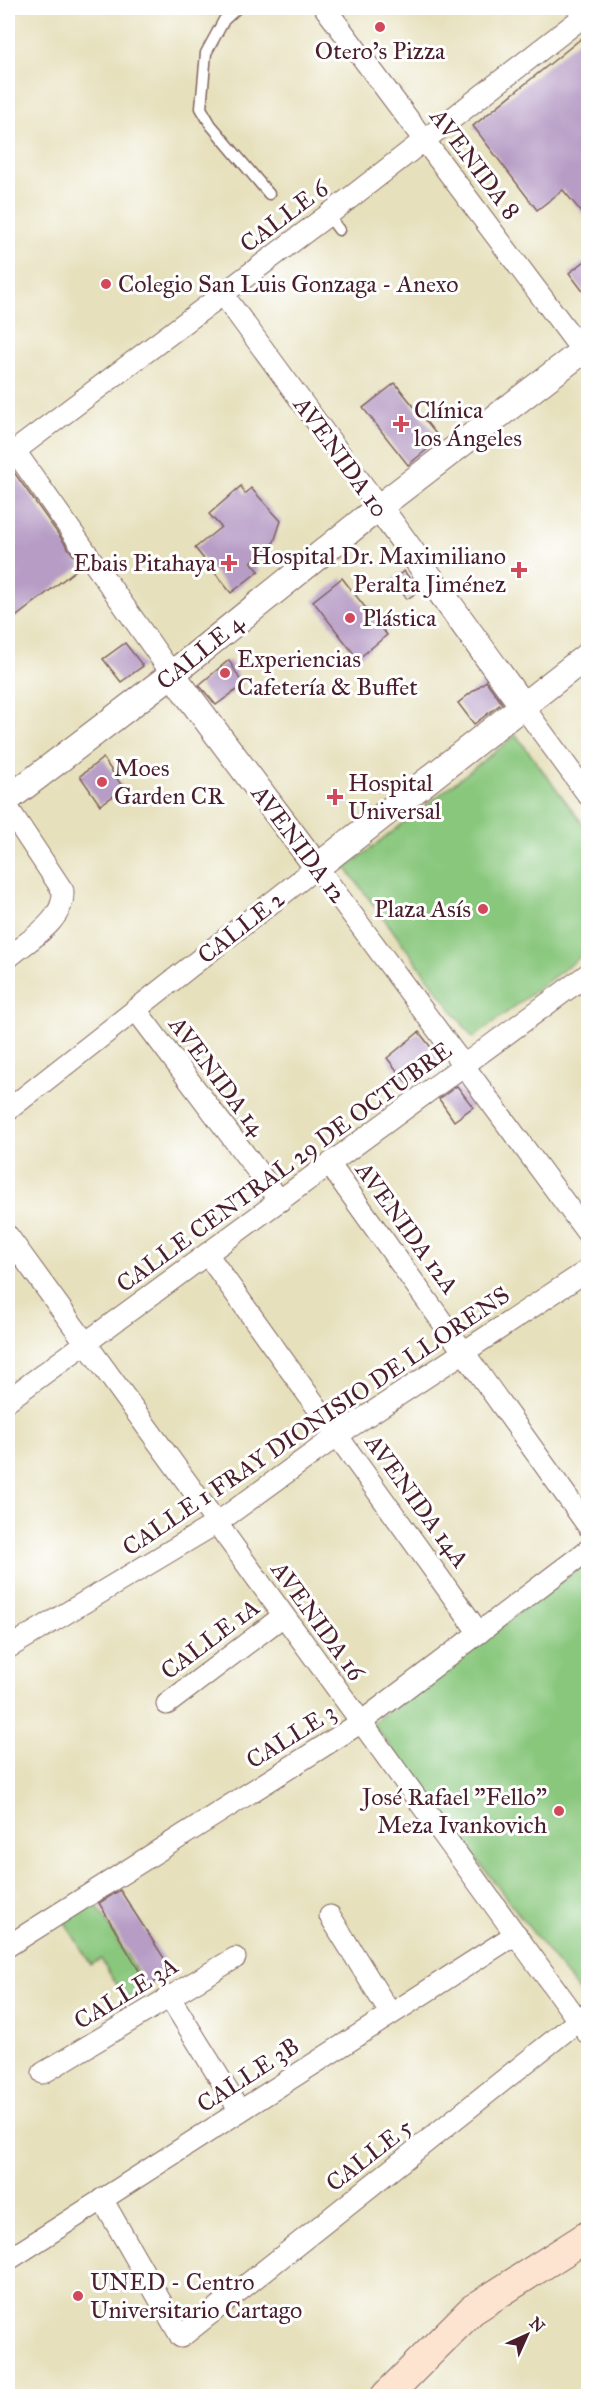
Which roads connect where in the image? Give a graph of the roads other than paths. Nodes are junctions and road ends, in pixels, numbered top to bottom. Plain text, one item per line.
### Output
1 (237, 8) edge
2 (325, 8) edge
3 (588, 13) edge
4 (425, 140) junction
5 (269, 194) dead end
6 (222, 293) junction
7 (586, 350) edge
8 (11, 454) edge
9 (378, 507) junction
10 (588, 655) edge
11 (172, 674) junction
12 (522, 705) junction
13 (588, 795) edge
14 (8, 799) edge
15 (8, 808) edge
16 (317, 867) junction
17 (8, 958) edge
18 (588, 974) edge
19 (136, 1010) junction
20 (465, 1067) junction
21 (8, 1110) edge
22 (330, 1165) junction
23 (280, 1201) junction
24 (588, 1234) edge
25 (8, 1236) edge
26 (207, 1254) junction
27 (588, 1270) edge
28 (85, 1343) junction
29 (465, 1352) junction
30 (8, 1400) edge
31 (338, 1435) junction
32 (217, 1523) junction
33 (588, 1526) edge
34 (588, 1550) edge
35 (283, 1616) junction
36 (479, 1633) junction
37 (8, 1648) edge
38 (166, 1704) dead end
39 (360, 1723) junction
40 (330, 1916) dead end
41 (516, 1934) junction
42 (8, 1947) edge
43 (235, 1958) dead end
44 (169, 1996) junction
45 (390, 2013) junction
46 (585, 2023) edge
47 (44, 2073) dead end
48 (240, 2111) junction
49 (102, 2199) junction
50 (588, 2236) edge
51 (8, 2260) edge
52 (386, 2397) edge

1 - 5 lane
2 - 4 street, AVENIDA 8
3 - 4 street, CALLE 6
4 - 6 street, CALLE 6
4 - 7 street, AVENIDA 8
6 - 8 street, CALLE 6
6 - 9 street, AVENIDA 10
7 - 9 street, CALLE 4
8 - 11 street, AVENIDA 12
9 - 11 street, CALLE 4
9 - 12 street, AVENIDA 10
10 - 12 street, CALLE 2
11 - 14 street, CALLE 4
11 - 16 street, AVENIDA 12
12 - 13 street, AVENIDA 10
12 - 16 street, CALLE 2
15 - 17 street
16 - 19 street, CALLE 2
16 - 20 street, AVENIDA 12
18 - 20 street, CALLE CENTRAL 29 DE OCTUBRE
19 - 21 street, CALLE 2
19 - 23 street, AVENIDA 14
20 - 22 street, CALLE CENTRAL 29 DE OCTUBRE
20 - 24 street, AVENIDA 12
22 - 23 street, CALLE CENTRAL 29 DE OCTUBRE
22 - 29 street, AVENIDA 12A
23 - 26 street, CALLE CENTRAL 29 DE OCTUBRE
25 - 28 street, AVENIDA 16
26 - 28 street, CALLE CENTRAL 29 DE OCTUBRE
26 - 31 street, AVENIDA 14A
27 - 29 street, CALLE 1 FRAY DIONISIO DE LLORENS
28 - 30 street, CALLE CENTRAL 29 DE OCTUBRE
28 - 32 street, AVENIDA 16
29 - 31 street, CALLE 1 FRAY DIONISIO DE LLORENS
29 - 33 street, AVENIDA 12A
31 - 32 street, CALLE 1 FRAY DIONISIO DE LLORENS
31 - 36 street, AVENIDA 14A
32 - 35 street, AVENIDA 16
32 - 37 street, CALLE 1 FRAY DIONISIO DE LLORENS
34 - 36 street, CALLE 3
35 - 38 street, CALLE 1A
35 - 39 street, AVENIDA 16
36 - 39 street, CALLE 3
39 - 41 street, AVENIDA 16
39 - 42 street, CALLE 3
40 - 45 street
41 - 45 street, CALLE 3B
41 - 46 street, AVENIDA 16
43 - 44 street, CALLE 3A
44 - 47 street, CALLE 3A
44 - 48 street
45 - 48 street, CALLE 3B
46 - 49 street, CALLE 5
48 - 49 street, CALLE 3B
49 - 51 street, CALLE 3B
50 - 52 main road

